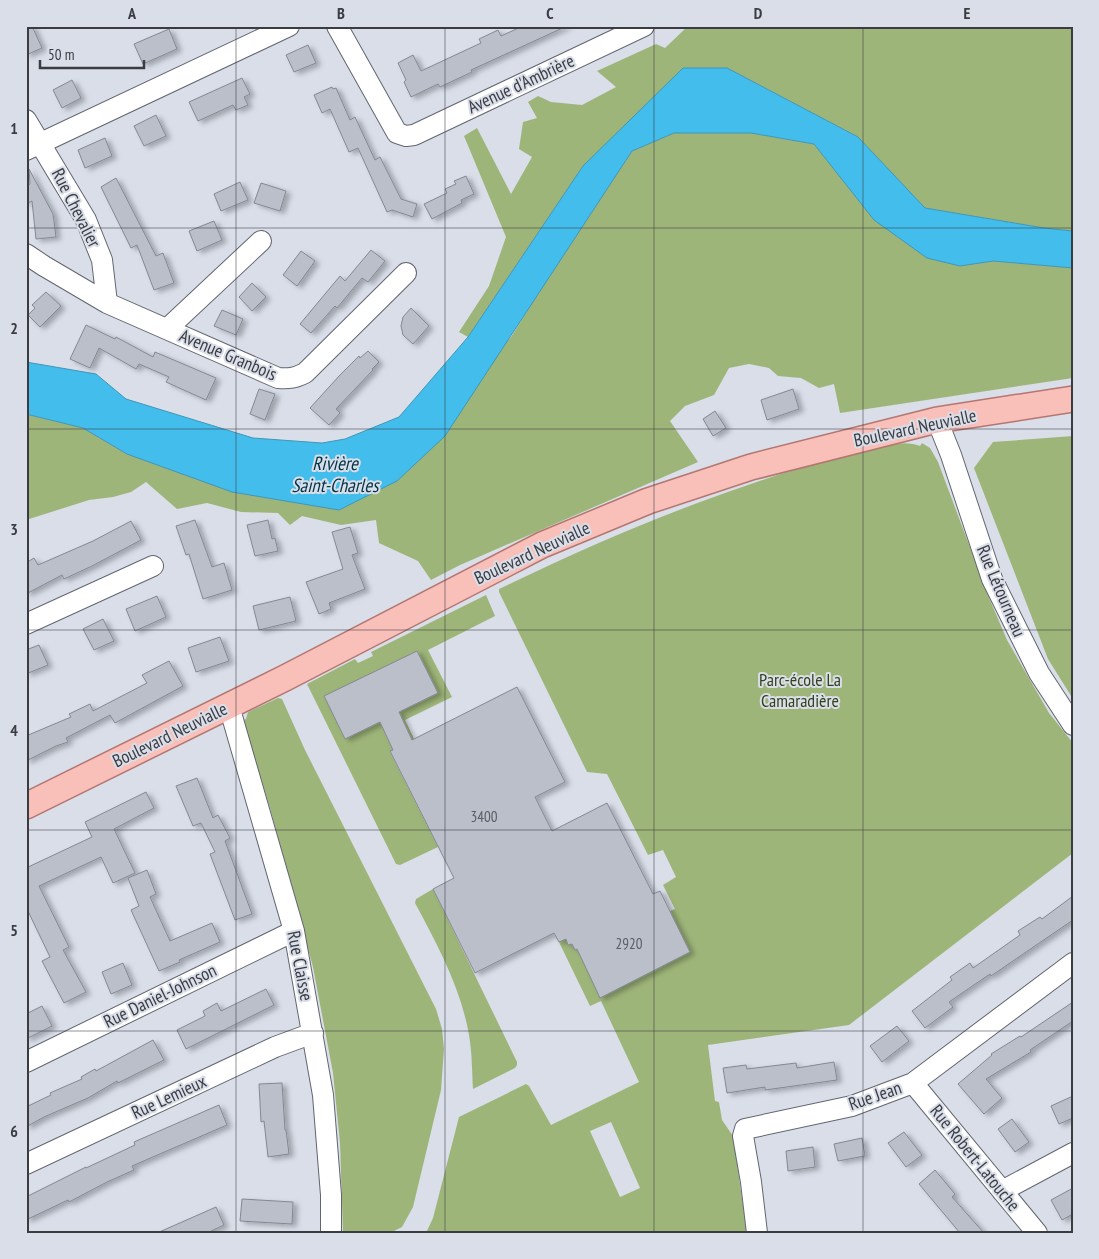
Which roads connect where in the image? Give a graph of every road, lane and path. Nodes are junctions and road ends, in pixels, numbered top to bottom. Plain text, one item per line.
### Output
1 (289, 26) edge
2 (337, 26) edge
3 (644, 26) edge
4 (26, 120) edge
5 (34, 147) edge
6 (261, 241) dead end
7 (26, 254) edge
8 (406, 273) dead end
9 (106, 302) junction
10 (167, 328) junction
11 (1073, 399) edge
12 (937, 420) junction
13 (153, 566) dead end
14 (26, 624) edge
15 (229, 706) junction
16 (1073, 725) edge
17 (26, 806) edge
18 (294, 931) junction
19 (1073, 963) edge
20 (313, 1034) junction
21 (26, 1062) edge
22 (913, 1083) junction
23 (1073, 1153) edge
24 (26, 1164) edge
25 (1002, 1191) junction
26 (331, 1233) edge
27 (757, 1233) edge
28 (1037, 1233) edge

1 - 5 street
2 - 3 street, Avenue d'Ambrière
4 - 5 street, Rue Chevalier
5 - 9 street, Rue Chevalier
6 - 10 street
7 - 9 street, Avenue Granbois
8 - 10 street, Avenue Granbois
9 - 10 street, Avenue Granbois
11 - 12 main road, Boulevard Neuvialle
12 - 15 main road, Boulevard Neuvialle
12 - 16 street, Rue Létourneau
13 - 14 street
15 - 17 main road, Boulevard Neuvialle
15 - 18 street, Rue Claisse
18 - 20 street, Rue Claisse
18 - 21 street, Rue Daniel-Johnson
19 - 22 street, Rue Jean
20 - 24 street, Rue Lemieux
20 - 26 street, Rue Claisse
22 - 25 street, Rue Robert-Latouche
22 - 27 street, Rue Jean
23 - 25 street
25 - 28 street, Rue Robert-Latouche

